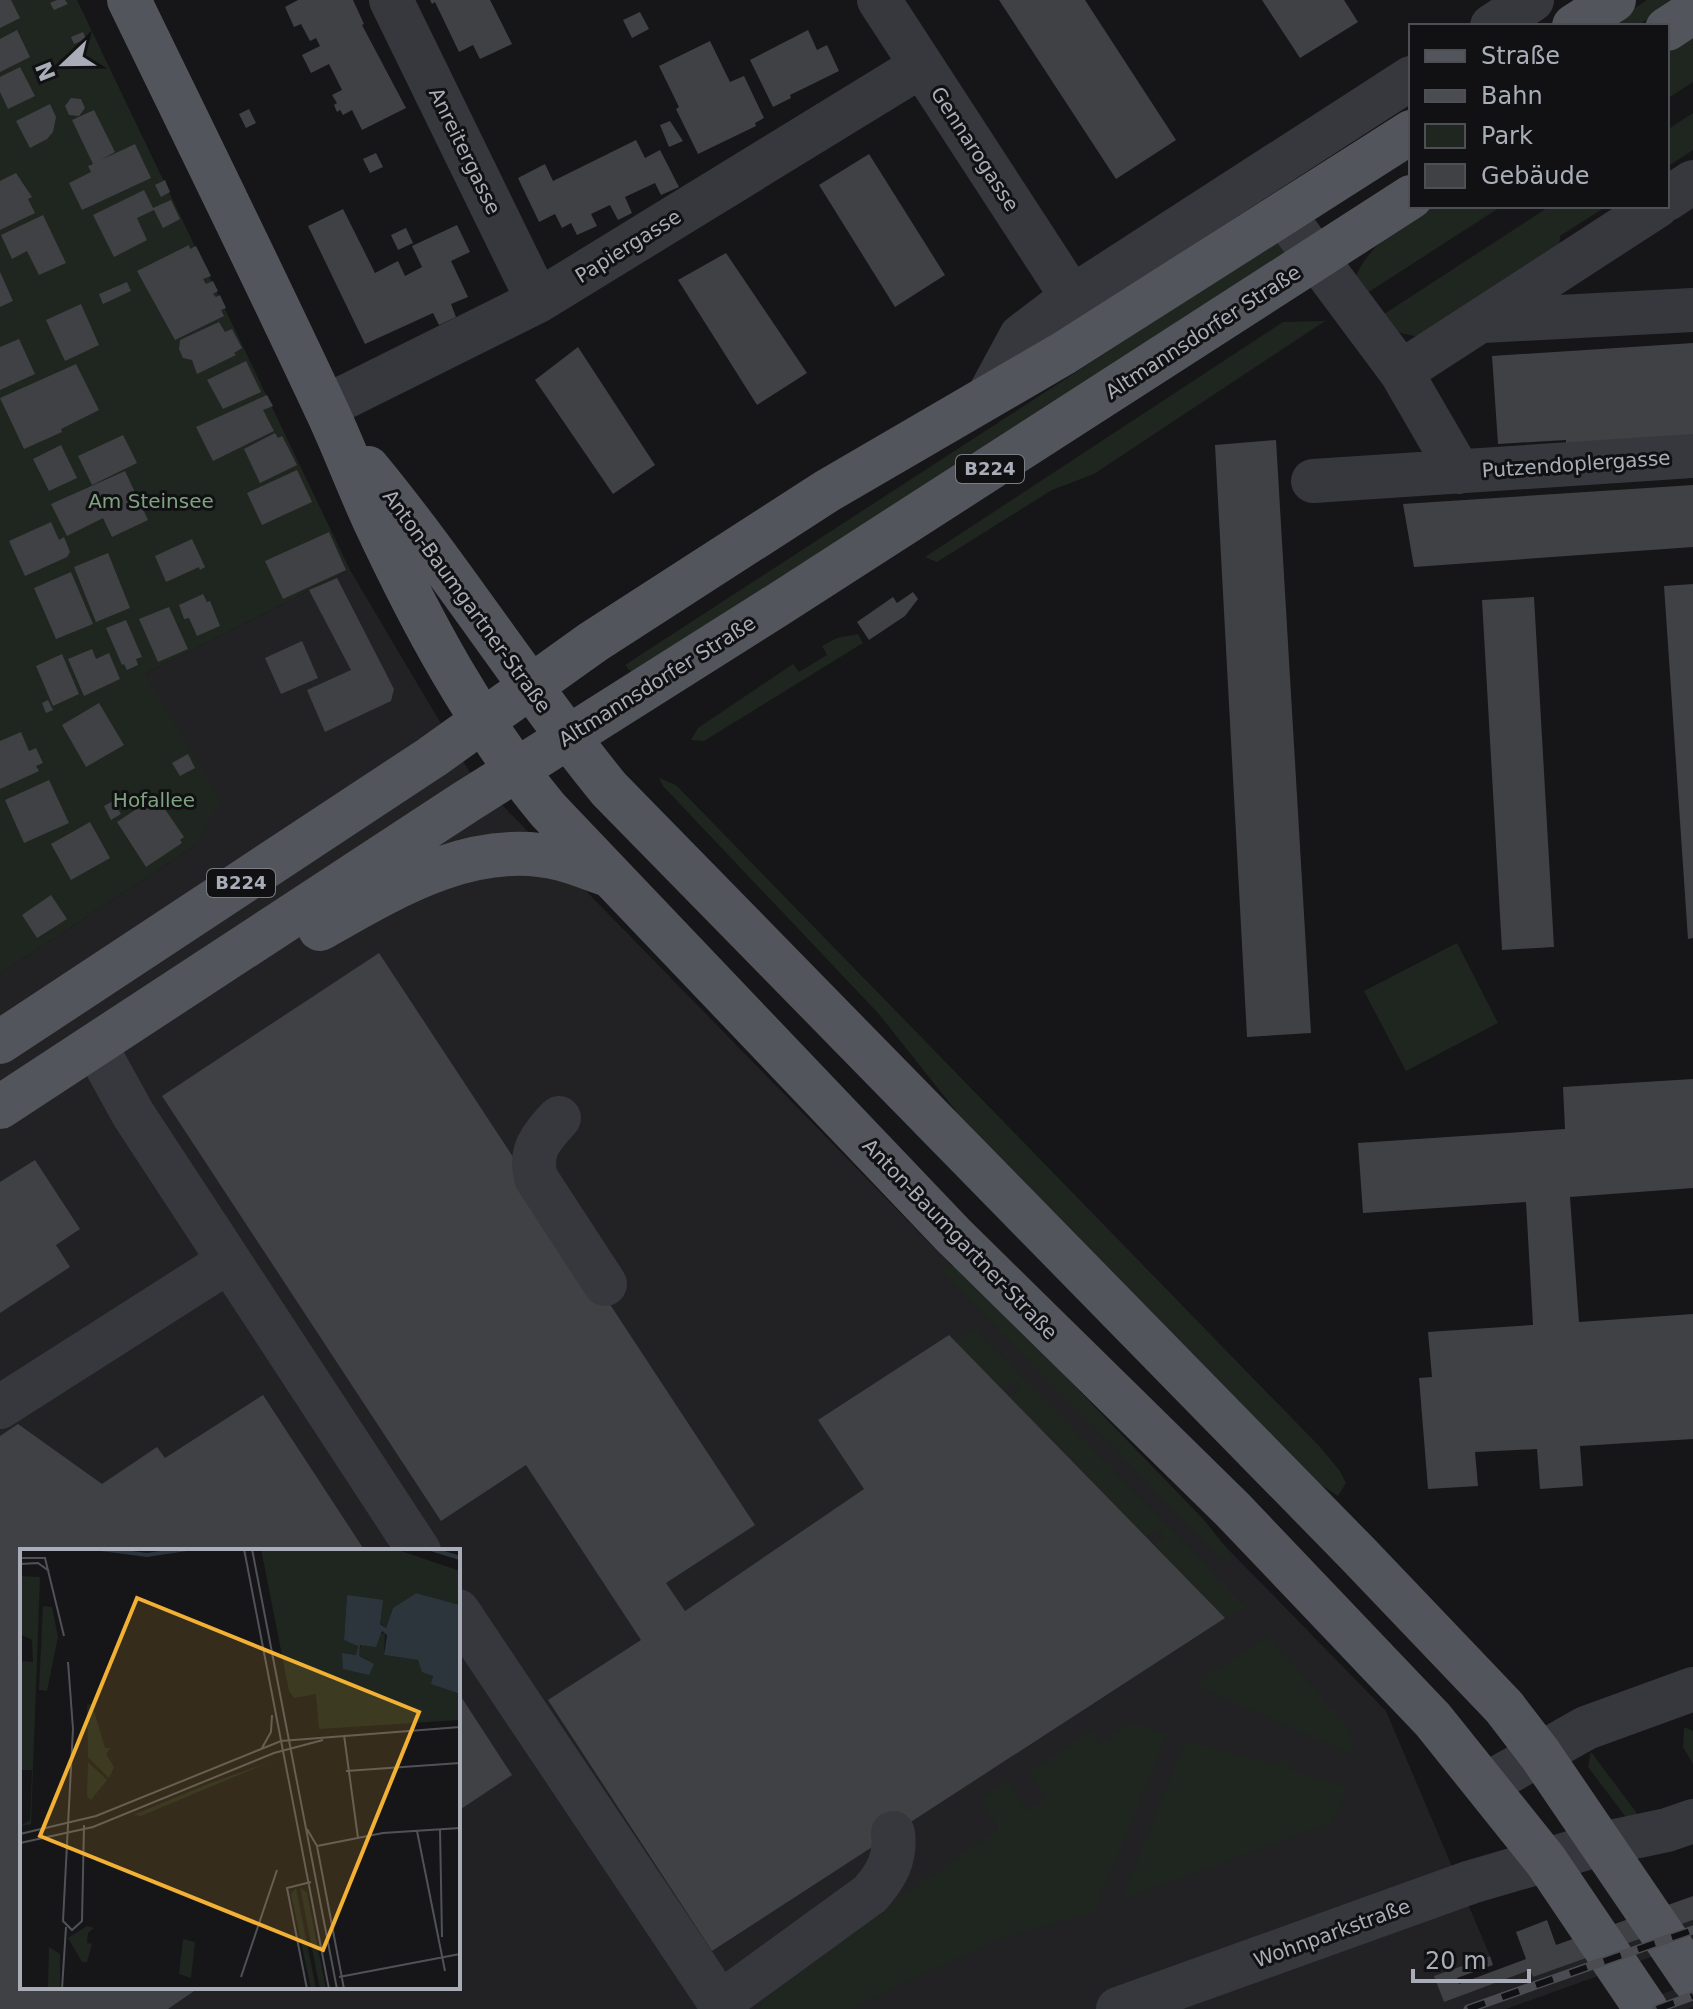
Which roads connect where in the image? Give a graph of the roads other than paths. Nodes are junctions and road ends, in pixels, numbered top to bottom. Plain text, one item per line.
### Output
1 (129, 0) edge
2 (391, 0) edge
3 (879, 0) edge
4 (1532, 0) edge
5 (1614, 0) edge
6 (1693, 12) edge
7 (1495, 24) edge
8 (1577, 24) edge
9 (1669, 28) edge
10 (921, 66) junction
11 (1409, 79) edge
12 (1409, 133) edge
13 (1693, 182) edge
14 (1409, 198) edge
15 (1669, 198) edge
16 (1654, 208) edge
17 (1284, 215) junction
18 (1316, 259) junction
19 (1072, 297) junction
20 (538, 301) junction
21 (1693, 310) edge
22 (1480, 321) junction
23 (1401, 372) junction
24 (988, 397) junction
25 (330, 418) junction
26 (1693, 456) edge
27 (1459, 472) junction
28 (1313, 481) dead end
29 (531, 688) junction
30 (482, 722) junction
31 (566, 737) junction
32 (516, 771) junction
33 (612, 876) junction
34 (181, 988) junction
35 (0, 1042) edge
36 (95, 1045) junction
37 (0, 1107) edge
38 (559, 1118) dead end
39 (229, 1261) junction
40 (605, 1284) dead end
41 (0, 1407) edge
42 (418, 1549) edge
43 (460, 1614) edge
44 (1693, 1689) edge
45 (1540, 1754) junction
46 (1487, 1784) junction
47 (1693, 1821) edge
48 (893, 1833) dead end
49 (1601, 1844) junction
50 (1546, 1861) junction
51 (1693, 1979) edge
52 (722, 2006) edge
53 (1118, 2009) edge
54 (1646, 2009) edge

1 - 25 main road, Anton-Baumgartner-Straße
2 - 20 street, Anreitergasse
3 - 10 street, Gennarogasse
4 - 7 street
5 - 8 main road
6 - 9 main road
10 - 19 street, Gennarogasse
10 - 20 street, Papiergasse
11 - 19 street
12 - 17 main road, B224
13 - 15 street
14 - 18 main road, Altmannsdorfer Straße / B224
16 - 22 street
17 - 18 street, Altmannsdorfer Straße
17 - 24 main road, B224
18 - 23 street, Altmannsdorfer Straße
18 - 31 main road, Altmannsdorfer Straße / B224
19 - 24 street
20 - 25 street, Papiergasse
21 - 22 street
22 - 23 street
23 - 27 street, Putzendoplergasse
24 - 29 main road, B224
25 - 29 main road, Anton-Baumgartner-Straße
25 - 30 main road, Anton-Baumgartner-Straße
26 - 27 street, Putzendoplergasse
27 - 28 street, Putzendoplergasse
29 - 30 main road, B224
29 - 31 main road, Anton-Baumgartner-Straße
30 - 32 main road, Anton-Baumgartner-Straße
30 - 35 main road, B224
31 - 32 main road, Altmannsdorfer Straße / B224
31 - 45 main road, Anton-Baumgartner-Straße
32 - 33 main road, Anton-Baumgartner-Straße
32 - 34 main road, Altmannsdorfer Straße / B224
33 - 34 main road
33 - 46 main road, Anton-Baumgartner-Straße
34 - 36 main road, Altmannsdorfer Straße / B224
36 - 37 main road, Altmannsdorfer Straße / B224
36 - 39 street
38 - 40 street
39 - 41 street
39 - 42 street
43 - 52 street
44 - 45 street
45 - 46 street
45 - 49 main road, Anton-Baumgartner-Straße
46 - 50 main road, Anton-Baumgartner-Straße
47 - 49 street, Wohnparkstraße
48 - 52 street
49 - 50 street, Wohnparkstraße
49 - 51 main road, Anton-Baumgartner-Straße
50 - 53 street, Wohnparkstraße
50 - 54 main road, Anton-Baumgartner-Straße

